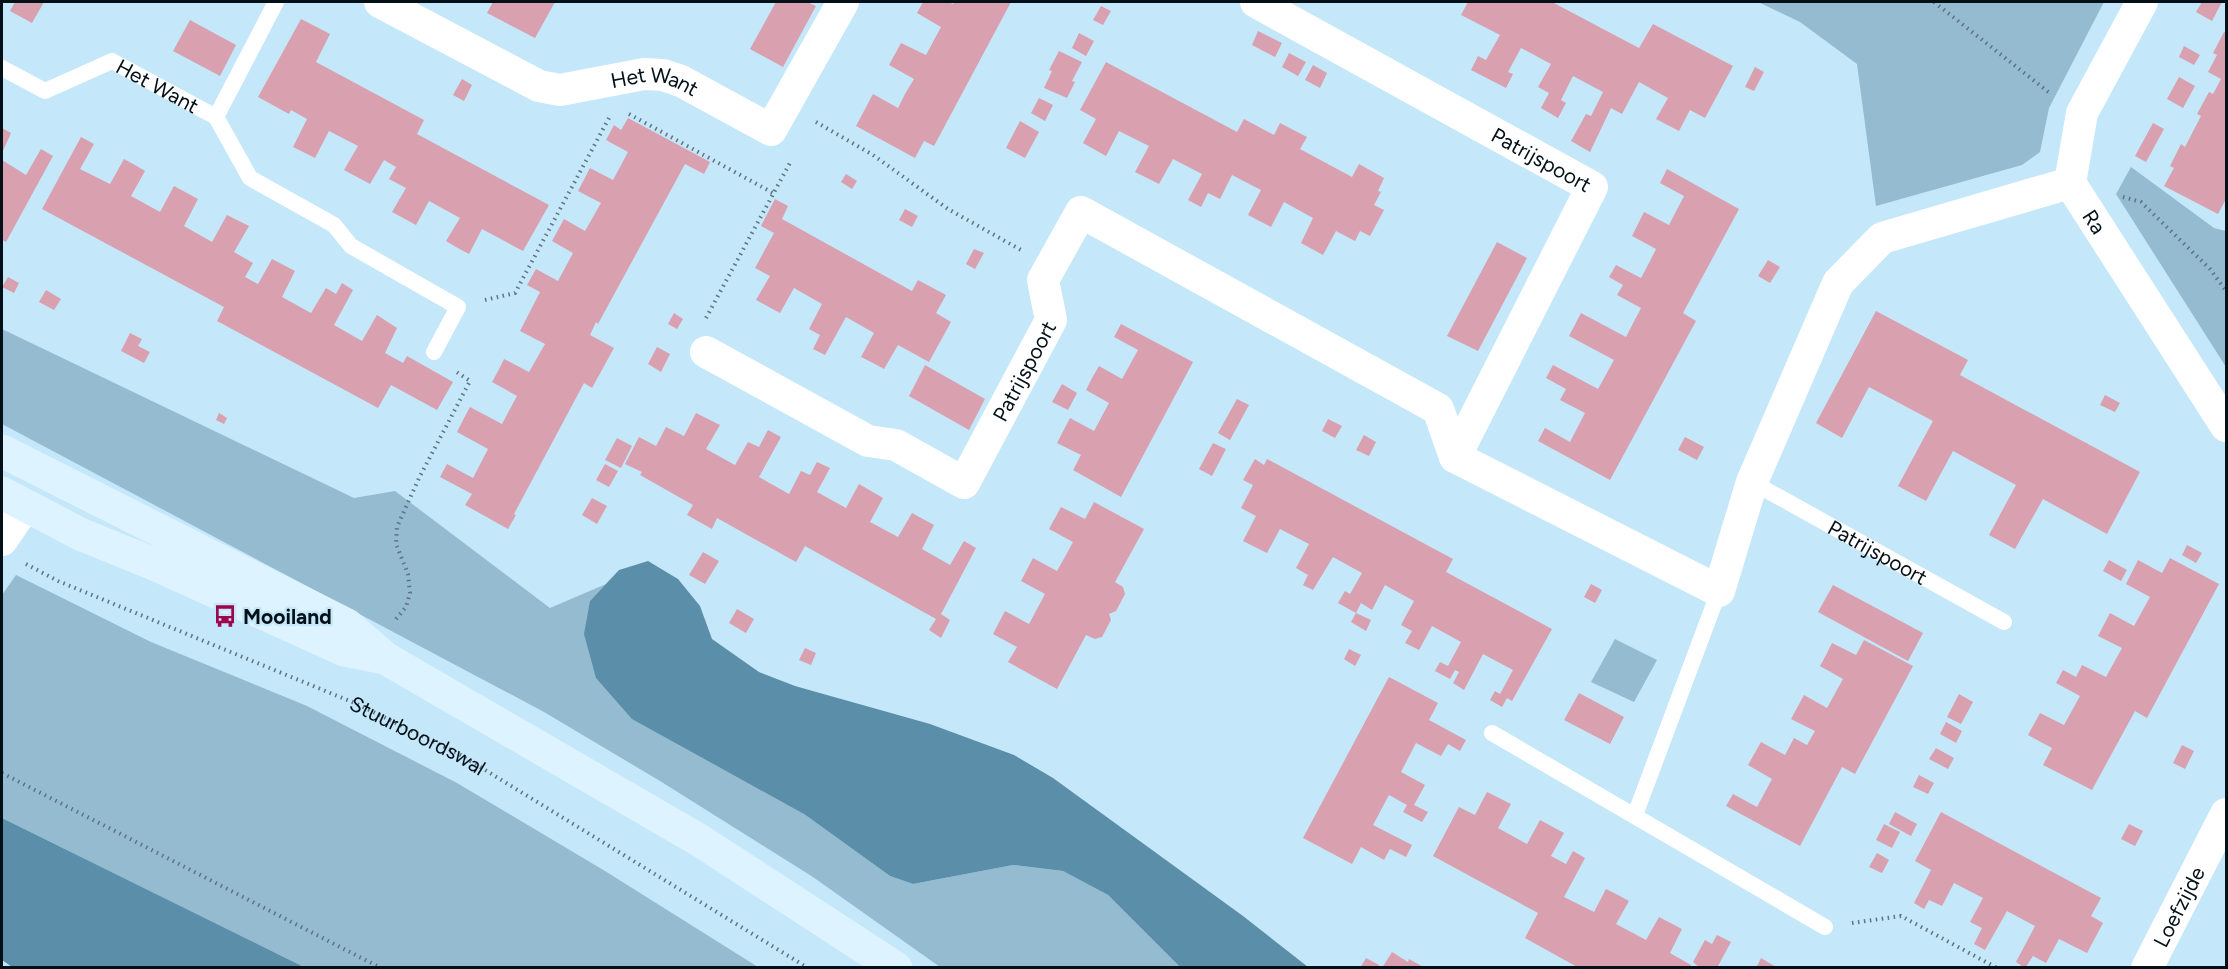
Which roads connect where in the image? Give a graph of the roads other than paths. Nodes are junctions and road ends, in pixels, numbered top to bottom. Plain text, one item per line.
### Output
1 (276, 2) edge
2 (843, 2) edge
3 (1256, 2) edge
4 (2142, 2) edge
5 (396, 5) edge
6 (2, 68) edge
7 (216, 117) junction
8 (2070, 183) junction
9 (434, 352) road end
10 (705, 352) road end
11 (2226, 426) edge
12 (2, 451) edge
13 (1455, 457) junction
14 (42, 473) junction
15 (1752, 482) junction
16 (13, 500) edge
17 (11, 551) edge
18 (1719, 591) junction
19 (2004, 622) dead end
20 (388, 643) junction
21 (1492, 733) dead end
22 (2226, 814) edge
23 (1635, 815) junction
24 (1825, 927) road end
25 (896, 968) edge
26 (2147, 968) edge

1 - 7 lane, Het Want
2 - 5 street, Het Want
3 - 13 street, Patrijspoort
4 - 8 street
6 - 7 lane, Het Want
7 - 9 lane, Het Want
8 - 11 street, Ra
8 - 15 street
10 - 13 street, Patrijspoort
12 - 14 street
13 - 18 street
14 - 16 street
14 - 20 street
15 - 18 street
15 - 19 lane, Patrijspoort
16 - 17 street
16 - 20 street
18 - 23 lane
20 - 25 street
21 - 23 lane
22 - 26 street, Loefzijde
23 - 24 lane

